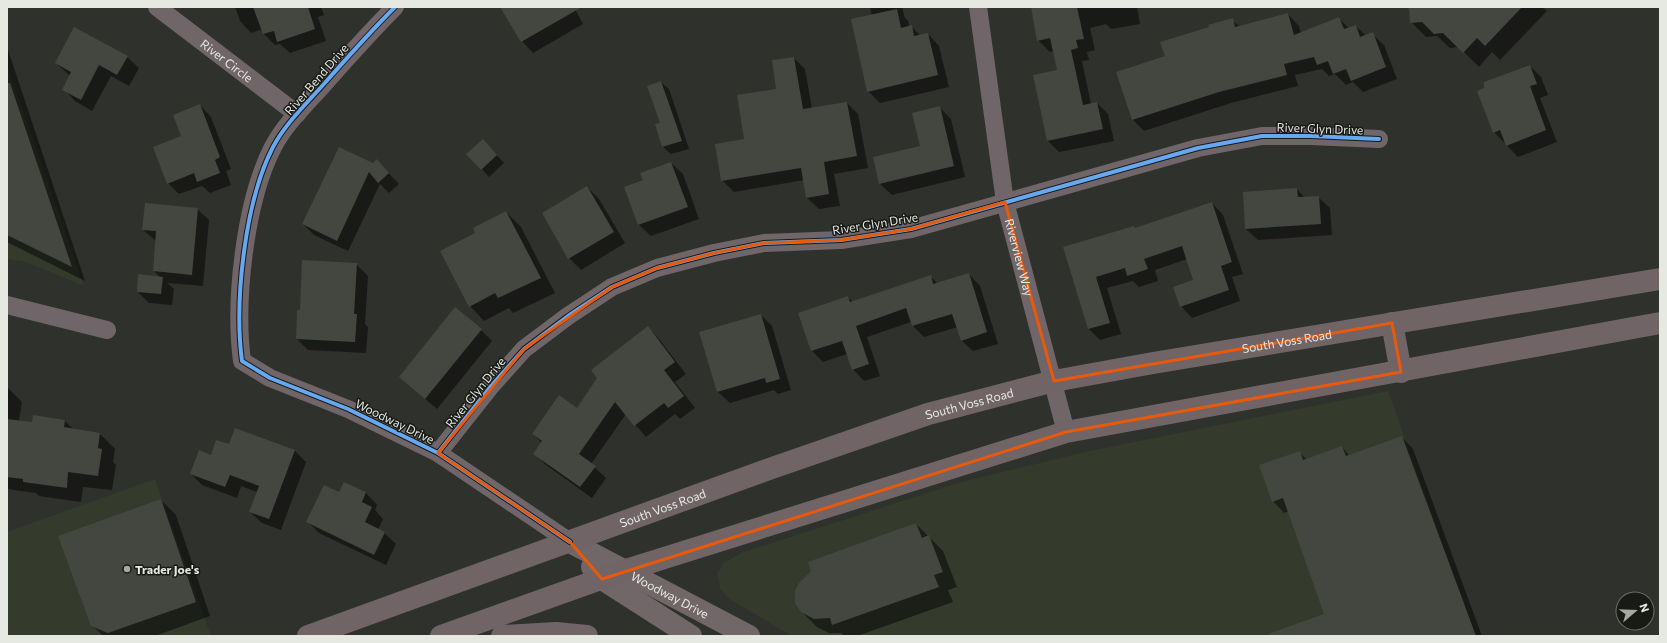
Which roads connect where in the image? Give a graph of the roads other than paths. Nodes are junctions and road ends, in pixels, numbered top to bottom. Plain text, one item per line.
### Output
1 (157, 7) edge
2 (395, 7) edge
3 (978, 7) edge
4 (297, 114) junction
5 (1379, 139) dead end
6 (1005, 202) junction
7 (1660, 279) edge
8 (7, 305) edge
9 (1392, 323) junction
10 (1660, 323) edge
11 (107, 330) dead end
12 (242, 361) joint
13 (1401, 372) junction
14 (1054, 381) junction
15 (1066, 432) junction
16 (438, 453) junction
17 (570, 542) junction
18 (626, 570) junction
19 (602, 579) junction
20 (308, 636) edge
21 (441, 636) edge
22 (502, 636) edge
23 (587, 636) edge
24 (691, 636) edge
25 (749, 636) edge

1 - 4 street, River Circle
2 - 4 street, River Bend Drive
3 - 6 street, Riverview Way
4 - 12 street, River Bend Drive
5 - 6 street, River Glyn Drive
6 - 14 street, Riverview Way
6 - 16 street, River Glyn Drive
7 - 9 main road, South Voss Road
8 - 11 street
9 - 13 main road
9 - 14 main road, South Voss Road
10 - 13 main road
12 - 16 street, Woodway Drive
13 - 15 main road
14 - 15 street, Riverview Way
14 - 17 main road, South Voss Road
15 - 18 main road
16 - 17 street, Woodway Drive
17 - 18 main road, Woodway Drive
17 - 19 main road, Woodway Drive
17 - 20 main road, South Voss Road
18 - 19 main road
18 - 25 main road, Woodway Drive
19 - 21 main road
19 - 24 main road, Woodway Drive
22 - 23 main road

